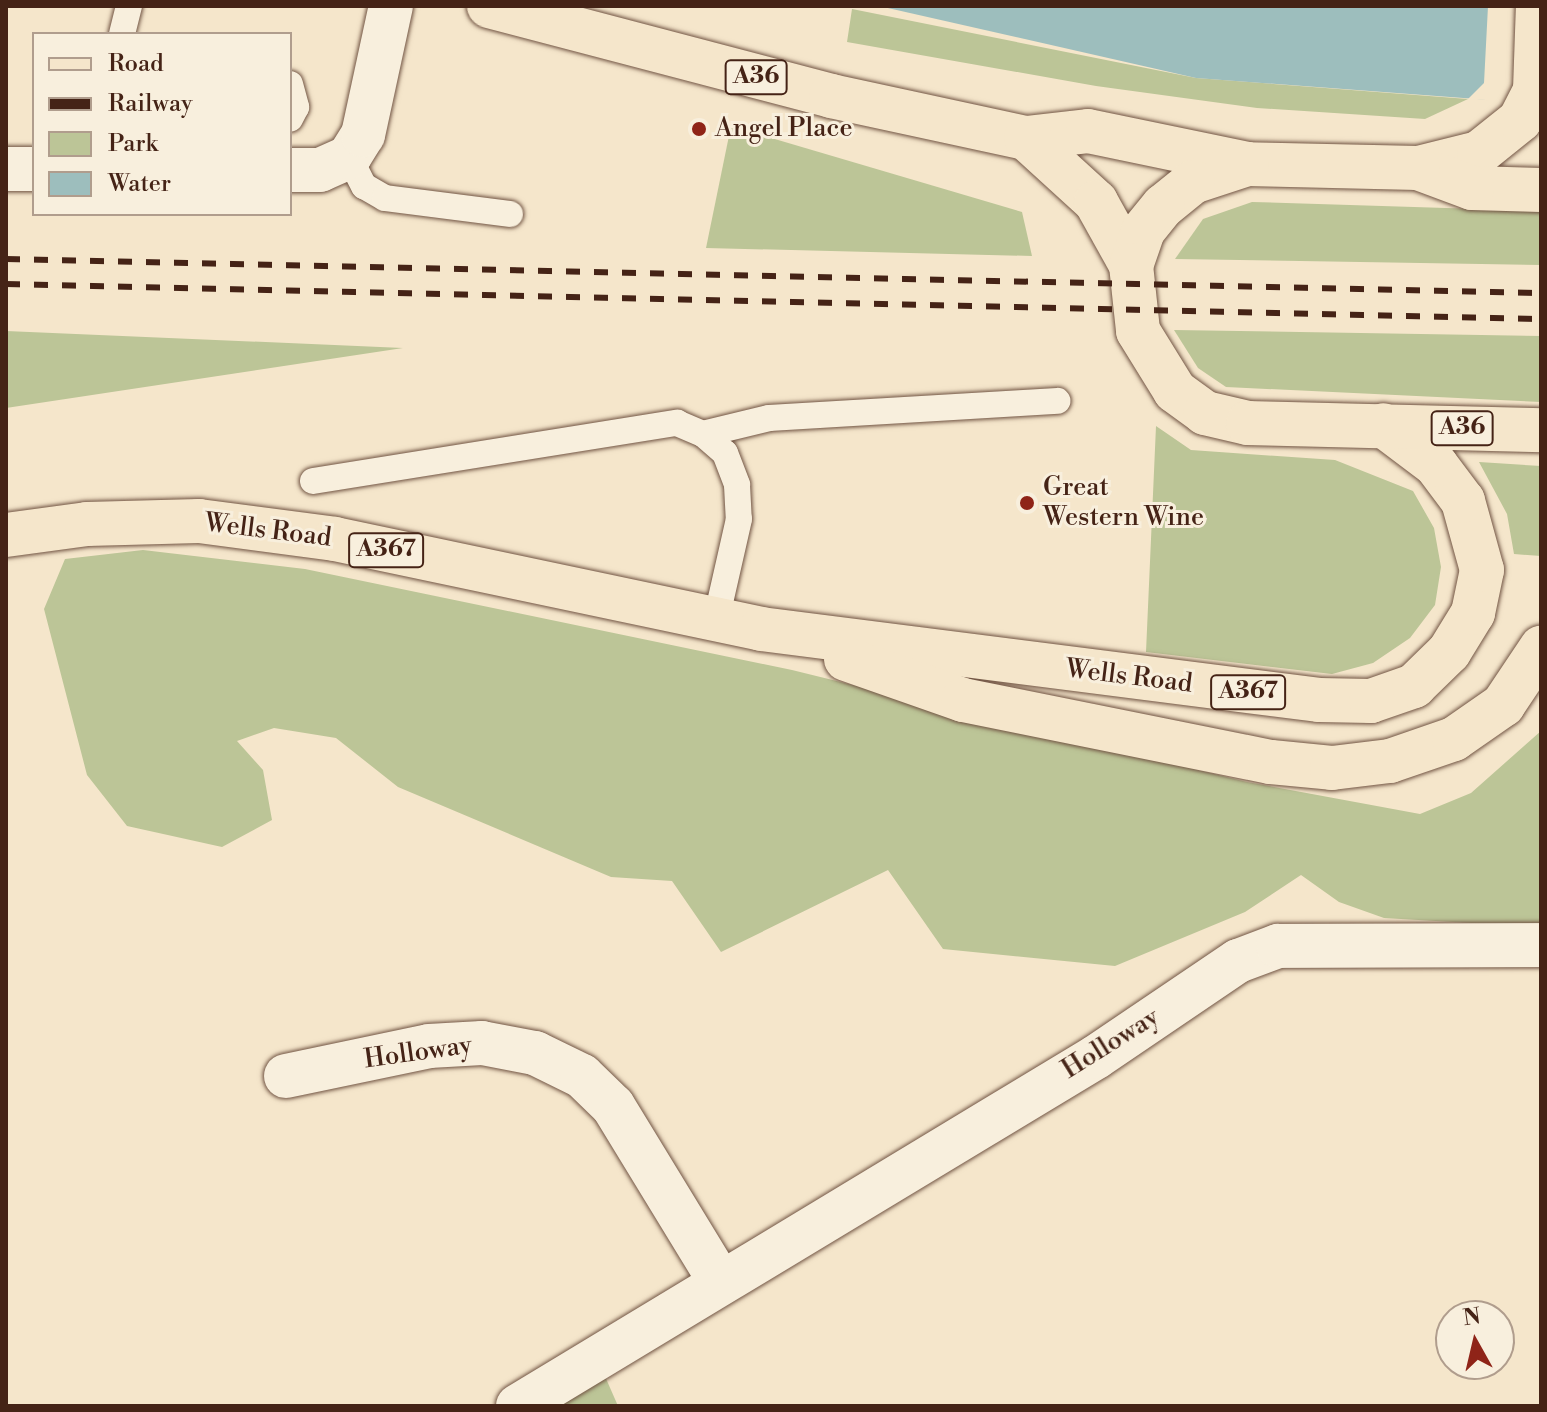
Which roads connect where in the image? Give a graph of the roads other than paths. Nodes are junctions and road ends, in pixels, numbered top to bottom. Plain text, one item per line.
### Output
1 (129, 6) edge
2 (391, 6) edge
3 (489, 6) edge
4 (1538, 6) edge
5 (122, 32) edge
6 (292, 92) edge
7 (292, 115) edge
8 (1026, 138) junction
9 (349, 157) junction
10 (1247, 164) junction
11 (1418, 168) junction
12 (6, 169) edge
13 (32, 169) edge
14 (292, 170) edge
15 (1541, 190) edge
16 (510, 214) dead end
17 (1131, 265) junction
18 (1057, 401) dead end
19 (1383, 425) junction
20 (1541, 430) edge
21 (703, 434) junction
22 (313, 481) dead end
23 (6, 535) edge
24 (716, 620) junction
25 (761, 629) junction
26 (1541, 648) edge
27 (1541, 945) edge
28 (286, 1076) dead end
29 (721, 1283) junction
30 (518, 1406) edge

1 - 5 lane
2 - 9 street
3 - 8 main road, A36
4 - 11 main road
6 - 7 lane
8 - 10 main road, A36
8 - 17 main road, A36
9 - 14 street
9 - 16 lane
10 - 11 main road, A36
10 - 17 main road, A36
11 - 15 main road, A36
12 - 13 street
17 - 19 main road, A36
18 - 21 lane
19 - 20 main road, A36
19 - 25 main road, Wells Road / A367
21 - 22 lane
21 - 24 lane
23 - 24 main road, Wells Road / A367
24 - 25 main road, Wells Road / A367
25 - 26 main road, Wells Road / A367
27 - 29 street, Holloway
28 - 29 street, Holloway
29 - 30 street, Holloway

